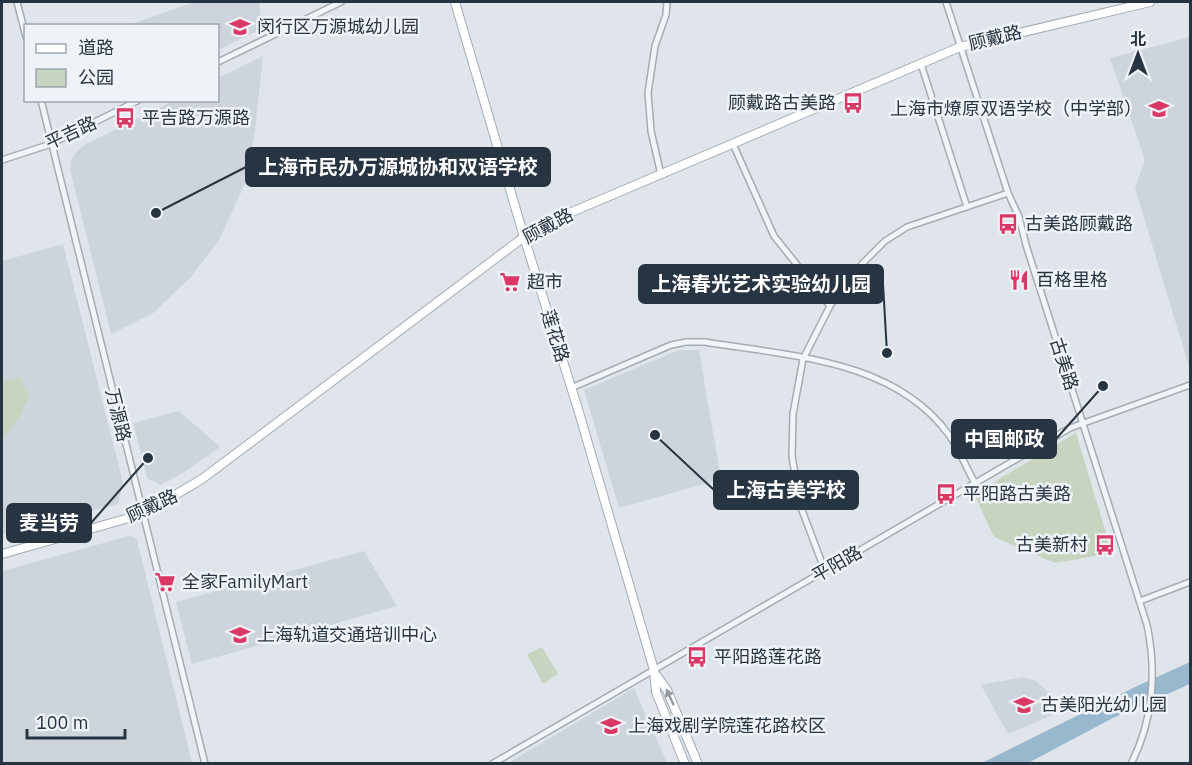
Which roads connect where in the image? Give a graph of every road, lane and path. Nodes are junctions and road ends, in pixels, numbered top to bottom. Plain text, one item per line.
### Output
1 (17, 2) edge
2 (340, 2) edge
3 (455, 2) edge
4 (667, 2) edge
5 (946, 2) edge
6 (1150, 2) edge
7 (24, 29) edge
8 (960, 47) junction
9 (219, 62) edge
10 (921, 63) junction
11 (41, 102) edge
12 (135, 102) edge
13 (51, 144) junction
14 (733, 144) junction
15 (2, 160) edge
16 (661, 175) junction
17 (1008, 193) junction
18 (967, 207) junction
19 (524, 237) junction
20 (830, 306) junction
21 (803, 359) junction
22 (1191, 385) edge
23 (571, 388) junction
24 (1082, 422) junction
25 (975, 483) junction
26 (143, 514) junction
27 (2, 554) edge
28 (825, 571) junction
29 (1191, 582) edge
30 (1140, 601) junction
31 (654, 670) junction
32 (205, 764) edge
33 (492, 764) edge
34 (685, 764) edge
35 (698, 764) edge
36 (1131, 764) edge

1 - 7 street
2 - 9 street
3 - 19 main road, 莲花路
4 - 16 street
5 - 8 street, 古美路
6 - 8 main road, 顾戴路
8 - 10 main road, 顾戴路
8 - 17 street, 古美路
10 - 14 main road, 顾戴路
10 - 18 street
11 - 13 street, 万源路
12 - 13 street, 平吉路
13 - 15 street, 平吉路
13 - 26 street, 万源路
14 - 16 main road, 顾戴路
14 - 20 street
16 - 19 main road, 顾戴路
17 - 18 street
17 - 24 street, 古美路
18 - 20 street
19 - 23 main road, 莲花路
19 - 26 main road, 顾戴路
20 - 21 street
21 - 23 street
21 - 25 street
21 - 28 street
22 - 24 street, 平阳路
23 - 31 main road, 莲花路
24 - 25 street, 平阳路
24 - 30 street, 古美路
25 - 28 street, 平阳路
26 - 27 main road, 顾戴路
26 - 32 street, 万源路
28 - 31 street, 平阳路
29 - 30 street
30 - 36 street, 古美路
31 - 33 street, 平阳路
31 - 34 main road, 莲花路
35 -> 31 main road, 莲花路

